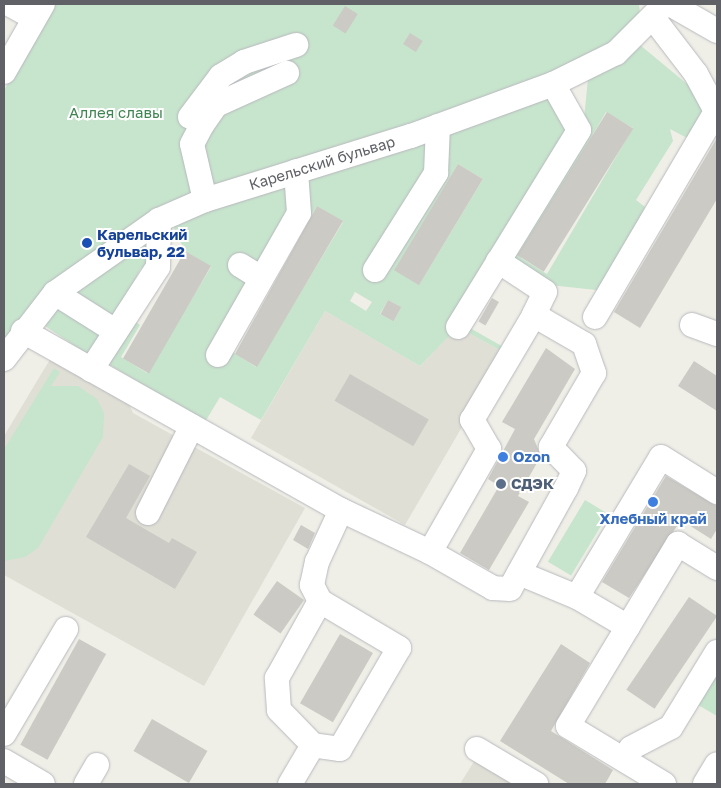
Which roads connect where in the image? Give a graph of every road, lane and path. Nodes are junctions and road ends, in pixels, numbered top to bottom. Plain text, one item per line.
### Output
1 (9, 4) edge
2 (663, 9) edge
3 (39, 11) edge
4 (717, 30) edge
5 (296, 45) dead end
6 (4, 72) edge
7 (287, 73) dead end
8 (553, 84) junction
9 (717, 110) edge
10 (438, 126) junction
11 (192, 144) junction
12 (296, 171) junction
13 (205, 200) junction
14 (159, 220) junction
15 (498, 262) junction
16 (240, 265) dead end
17 (375, 270) dead end
18 (261, 278) junction
19 (55, 293) junction
20 (534, 315) junction
21 (595, 317) dead end
22 (692, 326) dead end
23 (458, 327) dead end
24 (23, 331) junction
25 (115, 331) junction
26 (717, 334) edge
27 (218, 355) dead end
28 (4, 359) edge
29 (91, 370) junction
30 (192, 426) junction
31 (717, 492) edge
32 (341, 510) junction
33 (148, 513) dead end
34 (430, 552) junction
35 (717, 568) edge
36 (519, 572) junction
37 (577, 597) junction
38 (320, 601) junction
39 (628, 628) junction
40 (66, 629) dead end
41 (717, 652) edge
42 (4, 734) edge
43 (313, 745) junction
44 (477, 749) dead end
45 (4, 762) edge
46 (717, 764) edge
47 (633, 772) edge
48 (42, 784) edge
49 (290, 784) edge
50 (536, 784) edge
51 (664, 784) edge
52 (705, 784) edge

1 - 3 street
2 - 4 street
2 - 8 street, Карельский бульвар
2 - 9 street
3 - 6 street
5 - 11 street
7 - 11 street
8 - 10 street, Карельский бульвар
8 - 15 street
9 - 21 street
10 - 12 street, Карельский бульвар
10 - 17 street
11 - 13 street
12 - 13 street, Карельский бульвар
12 - 18 street
13 - 14 street, Карельский бульвар
14 - 19 street, Карельский бульвар
14 - 25 street
15 - 20 street
15 - 23 street
16 - 18 street
18 - 27 street
19 - 24 street, Карельский бульвар
19 - 25 street
20 - 34 street
20 - 36 street
22 - 26 street
24 - 28 street, Карельский бульвар
24 - 29 street
25 - 29 street
29 - 30 street
30 - 32 street
30 - 33 street
31 - 37 street
32 - 34 street
32 - 38 street
34 - 36 street
35 - 39 street
36 - 37 street
37 - 39 street
38 - 43 street
38 - 43 street
39 - 47 street
40 - 42 street
41 - 47 street
43 - 49 street
44 - 50 street
45 - 48 street
46 - 52 street
47 - 51 street

